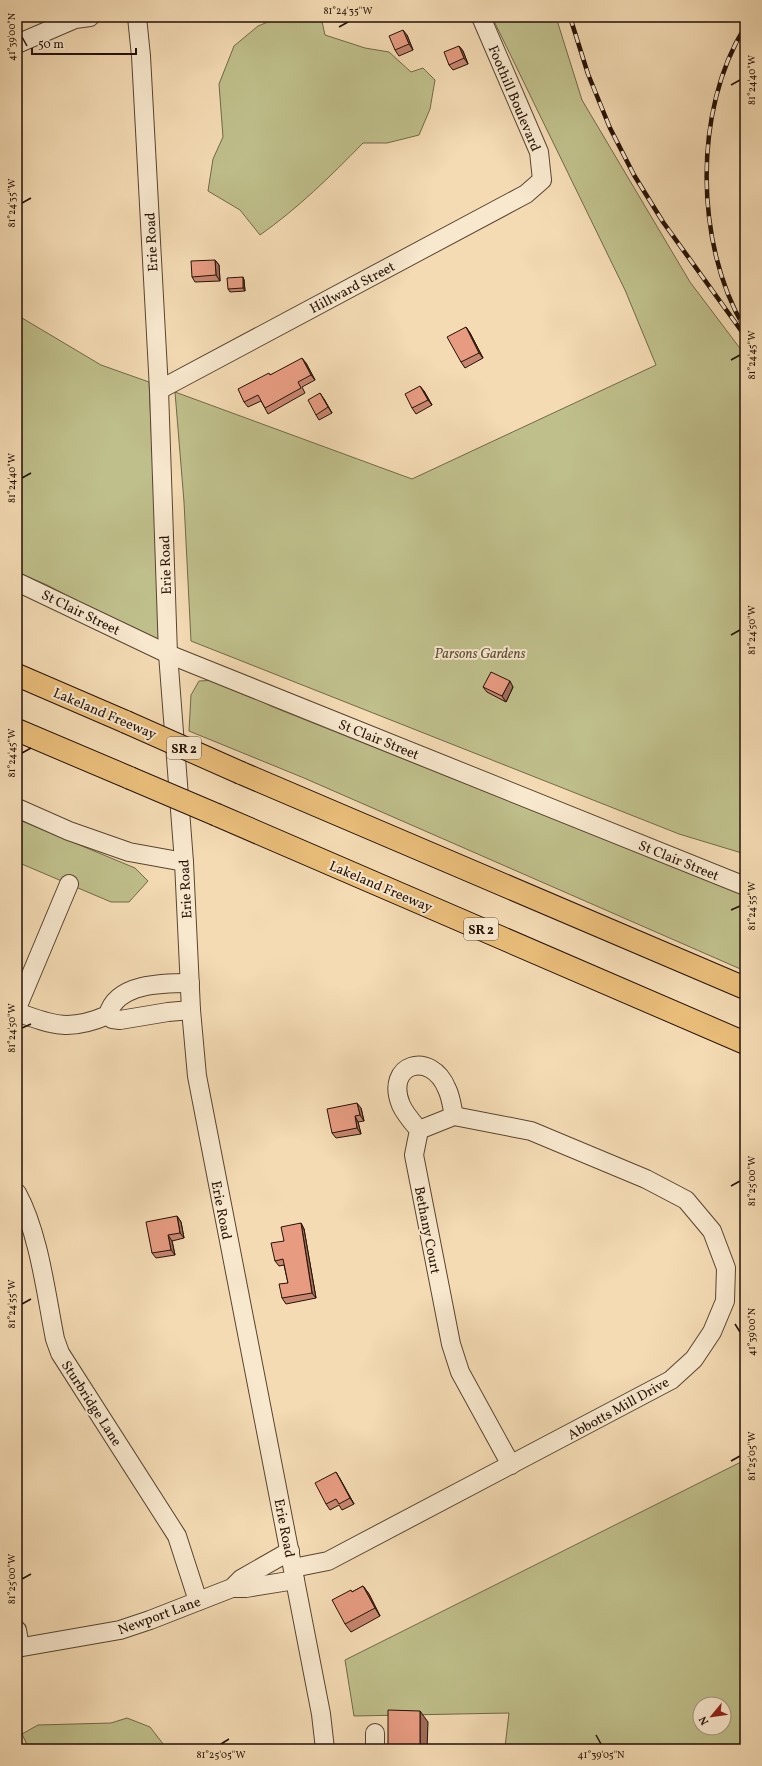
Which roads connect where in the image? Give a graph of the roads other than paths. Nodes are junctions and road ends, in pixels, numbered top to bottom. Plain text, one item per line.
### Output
1 (90, 17) edge
2 (137, 17) edge
3 (481, 17) edge
4 (17, 44) edge
5 (542, 180) joint
6 (159, 390) junction
7 (17, 582) edge
8 (168, 654) junction
9 (17, 675) edge
10 (17, 730) edge
11 (17, 808) edge
12 (184, 862) junction
13 (69, 884) dead end
14 (745, 886) edge
15 (190, 983) junction
16 (745, 988) edge
17 (17, 1008) edge
18 (191, 1010) junction
19 (17, 1012) edge
20 (108, 1015) junction
21 (745, 1043) edge
22 (454, 1116) junction
23 (419, 1130) junction
24 (17, 1193) edge
25 (511, 1465) junction
26 (292, 1566) junction
27 (232, 1588) junction
28 (198, 1601) junction
29 (18, 1641) edge
30 (325, 1749) edge

1 - 4 street
2 - 6 street, Erie Road
3 - 5 street, Foothill Boulevard
5 - 6 street, Hillward Street
6 - 8 street, Erie Road
7 - 8 street, St Clair Street
8 - 12 street, Erie Road
8 - 14 street, St Clair Street
9 - 16 highway, Lakeland Freeway / SR 2, bridge
10 - 21 highway, Lakeland Freeway / SR 2, bridge
11 - 12 street
12 - 15 street, Erie Road
13 - 17 street
15 - 18 street, Erie Road
15 - 20 street
18 - 20 street
18 - 26 street, Erie Road
19 - 20 street
22 - 23 street
22 - 23 street
22 - 25 street, Abbotts Mill Drive
23 - 25 street, Bethany Court
24 - 28 street, Sturbridge Lane
25 - 26 street, Abbotts Mill Drive
26 - 27 street, Abbotts Mill Drive
26 - 27 street, Newport Lane
26 - 30 street, Erie Road
27 - 28 street, Newport Lane
28 - 29 street, Newport Lane

